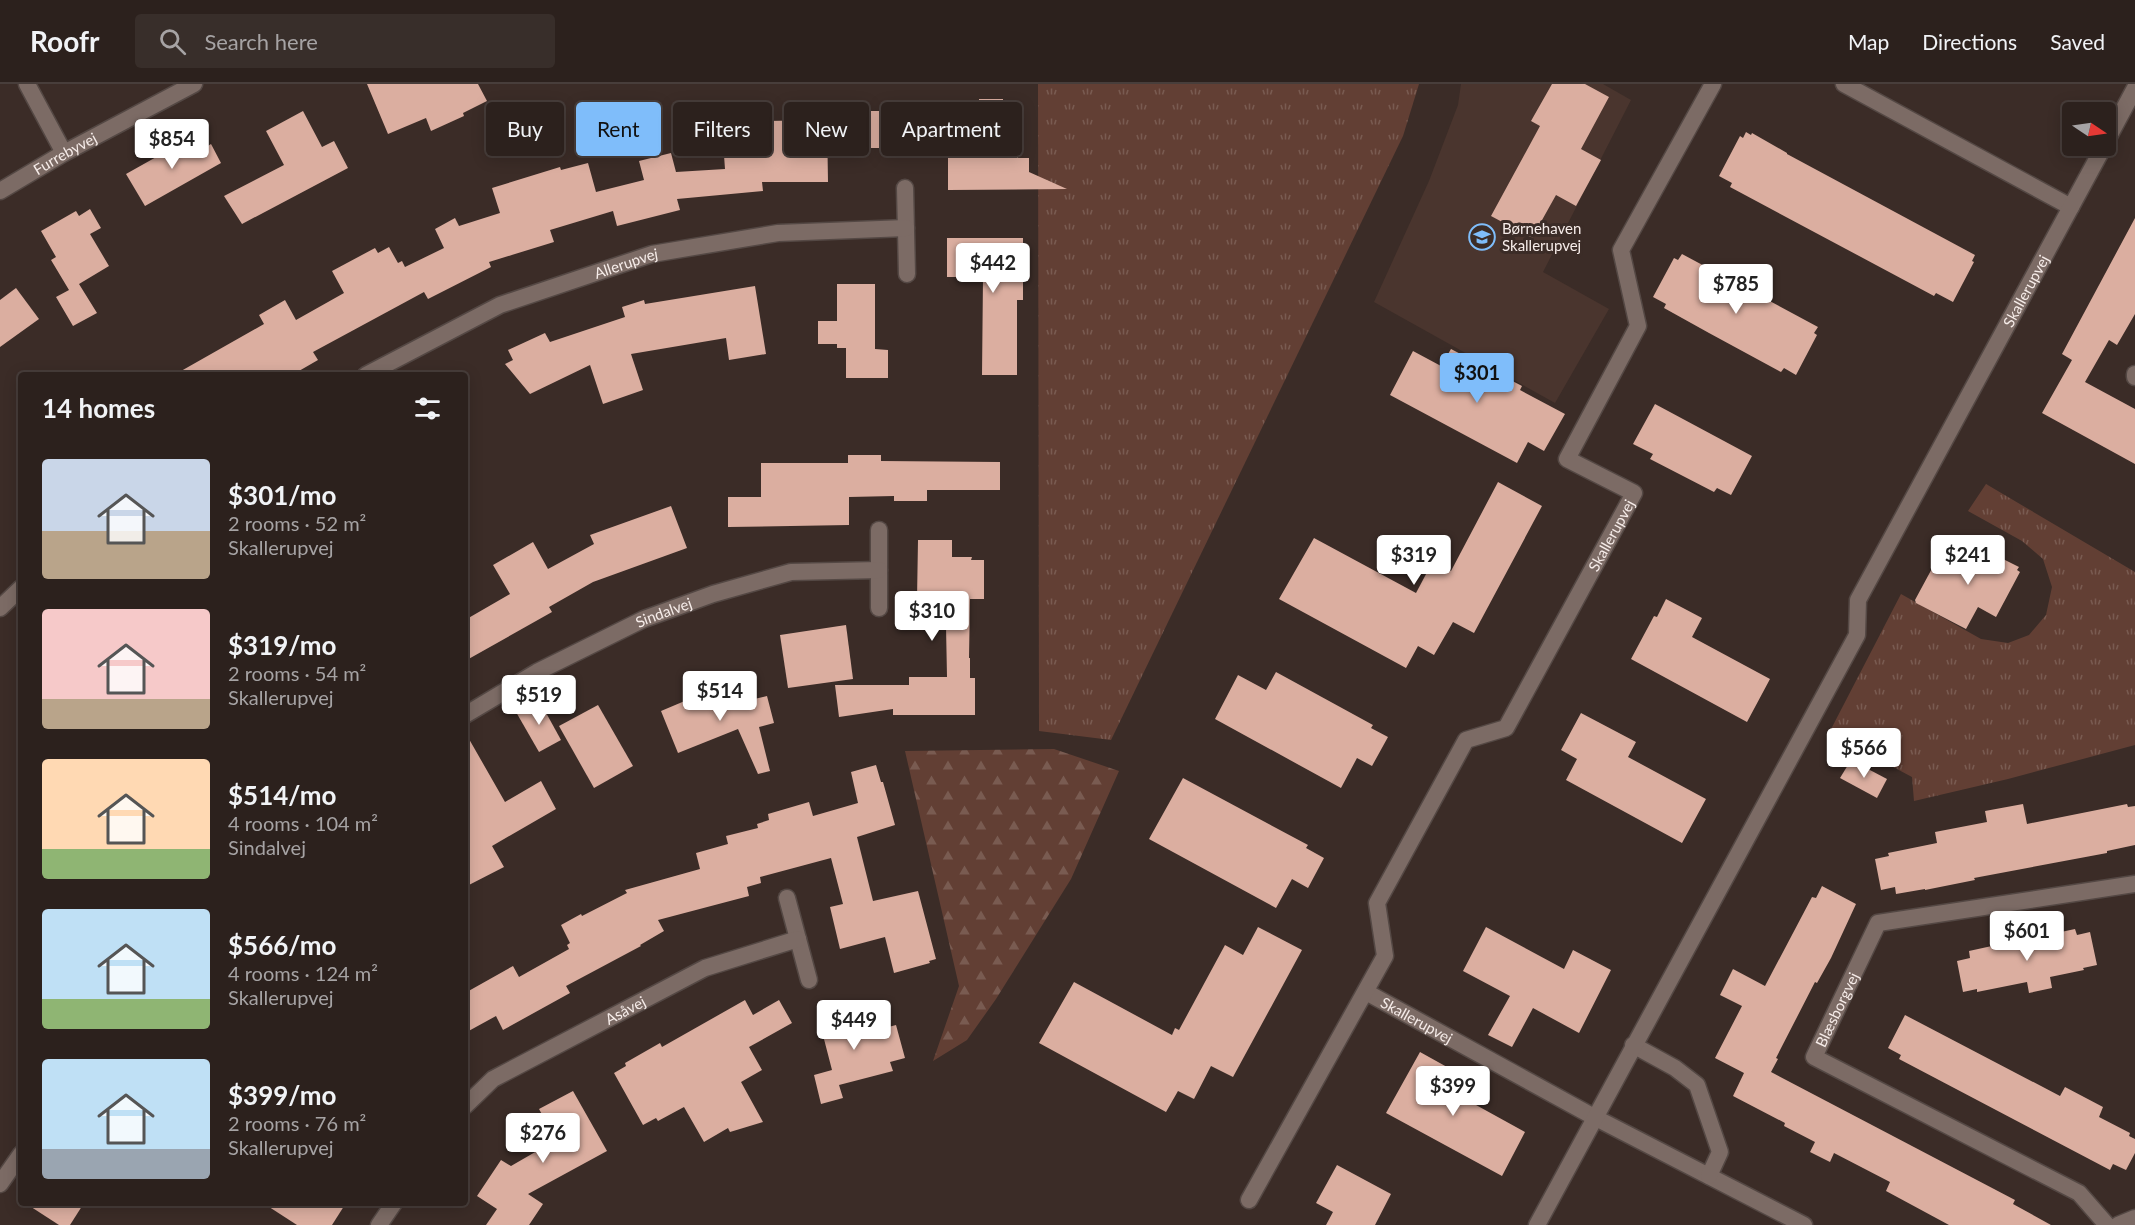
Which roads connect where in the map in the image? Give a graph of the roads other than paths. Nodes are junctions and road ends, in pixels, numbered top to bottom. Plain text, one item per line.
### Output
1 (27, 84) edge
2 (194, 84) edge
3 (1713, 84) edge
4 (1844, 84) edge
5 (2135, 88) edge
6 (2116, 123) edge
7 (64, 153) junction
8 (2099, 156) edge
9 (905, 188) dead end
10 (0, 191) edge
11 (2071, 207) junction
12 (906, 228) junction
13 (908, 274) dead end
14 (372, 372) edge
15 (879, 530) dead end
16 (879, 570) junction
17 (18, 591) edge
18 (879, 608) dead end
19 (0, 609) edge
20 (468, 713) edge
21 (2135, 884) edge
22 (787, 898) dead end
23 (798, 939) junction
24 (809, 980) dead end
25 (1366, 992) junction
26 (1633, 1045) junction
27 (468, 1103) edge
28 (1594, 1117) junction
29 (18, 1158) edge
30 (1709, 1176) junction
31 (0, 1184) edge
32 (1249, 1200) dead end
33 (392, 1206) edge
34 (2135, 1218) edge
35 (380, 1225) edge
36 (1537, 1225) edge
37 (1803, 1225) edge
38 (2107, 1225) edge
39 (2118, 1225) edge

1 - 7 street
2 - 7 street, Furrebyvej
3 - 25 street, Skallerupvej
4 - 11 street
5 - 6 street, Skallerupvej
7 - 10 street, Furrebyvej
8 - 11 street, Skallerupvej
9 - 12 street
11 - 26 street, Skallerupvej
12 - 13 street
12 - 14 street, Allerupvej
15 - 16 street
16 - 18 street
16 - 20 street, Sindalvej
17 - 19 street
21 - 38 street, Blæsborgvej
22 - 23 street
23 - 24 street
23 - 27 street, Asåvej
25 - 28 street, Skallerupvej
25 - 32 street, Skallerupvej
26 - 28 street, Skallerupvej
26 - 30 street
28 - 30 street, Skallerupvej
28 - 36 street, Skallerupvej
29 - 31 street
30 - 37 street, Skallerupvej
33 - 35 street
34 - 39 street

